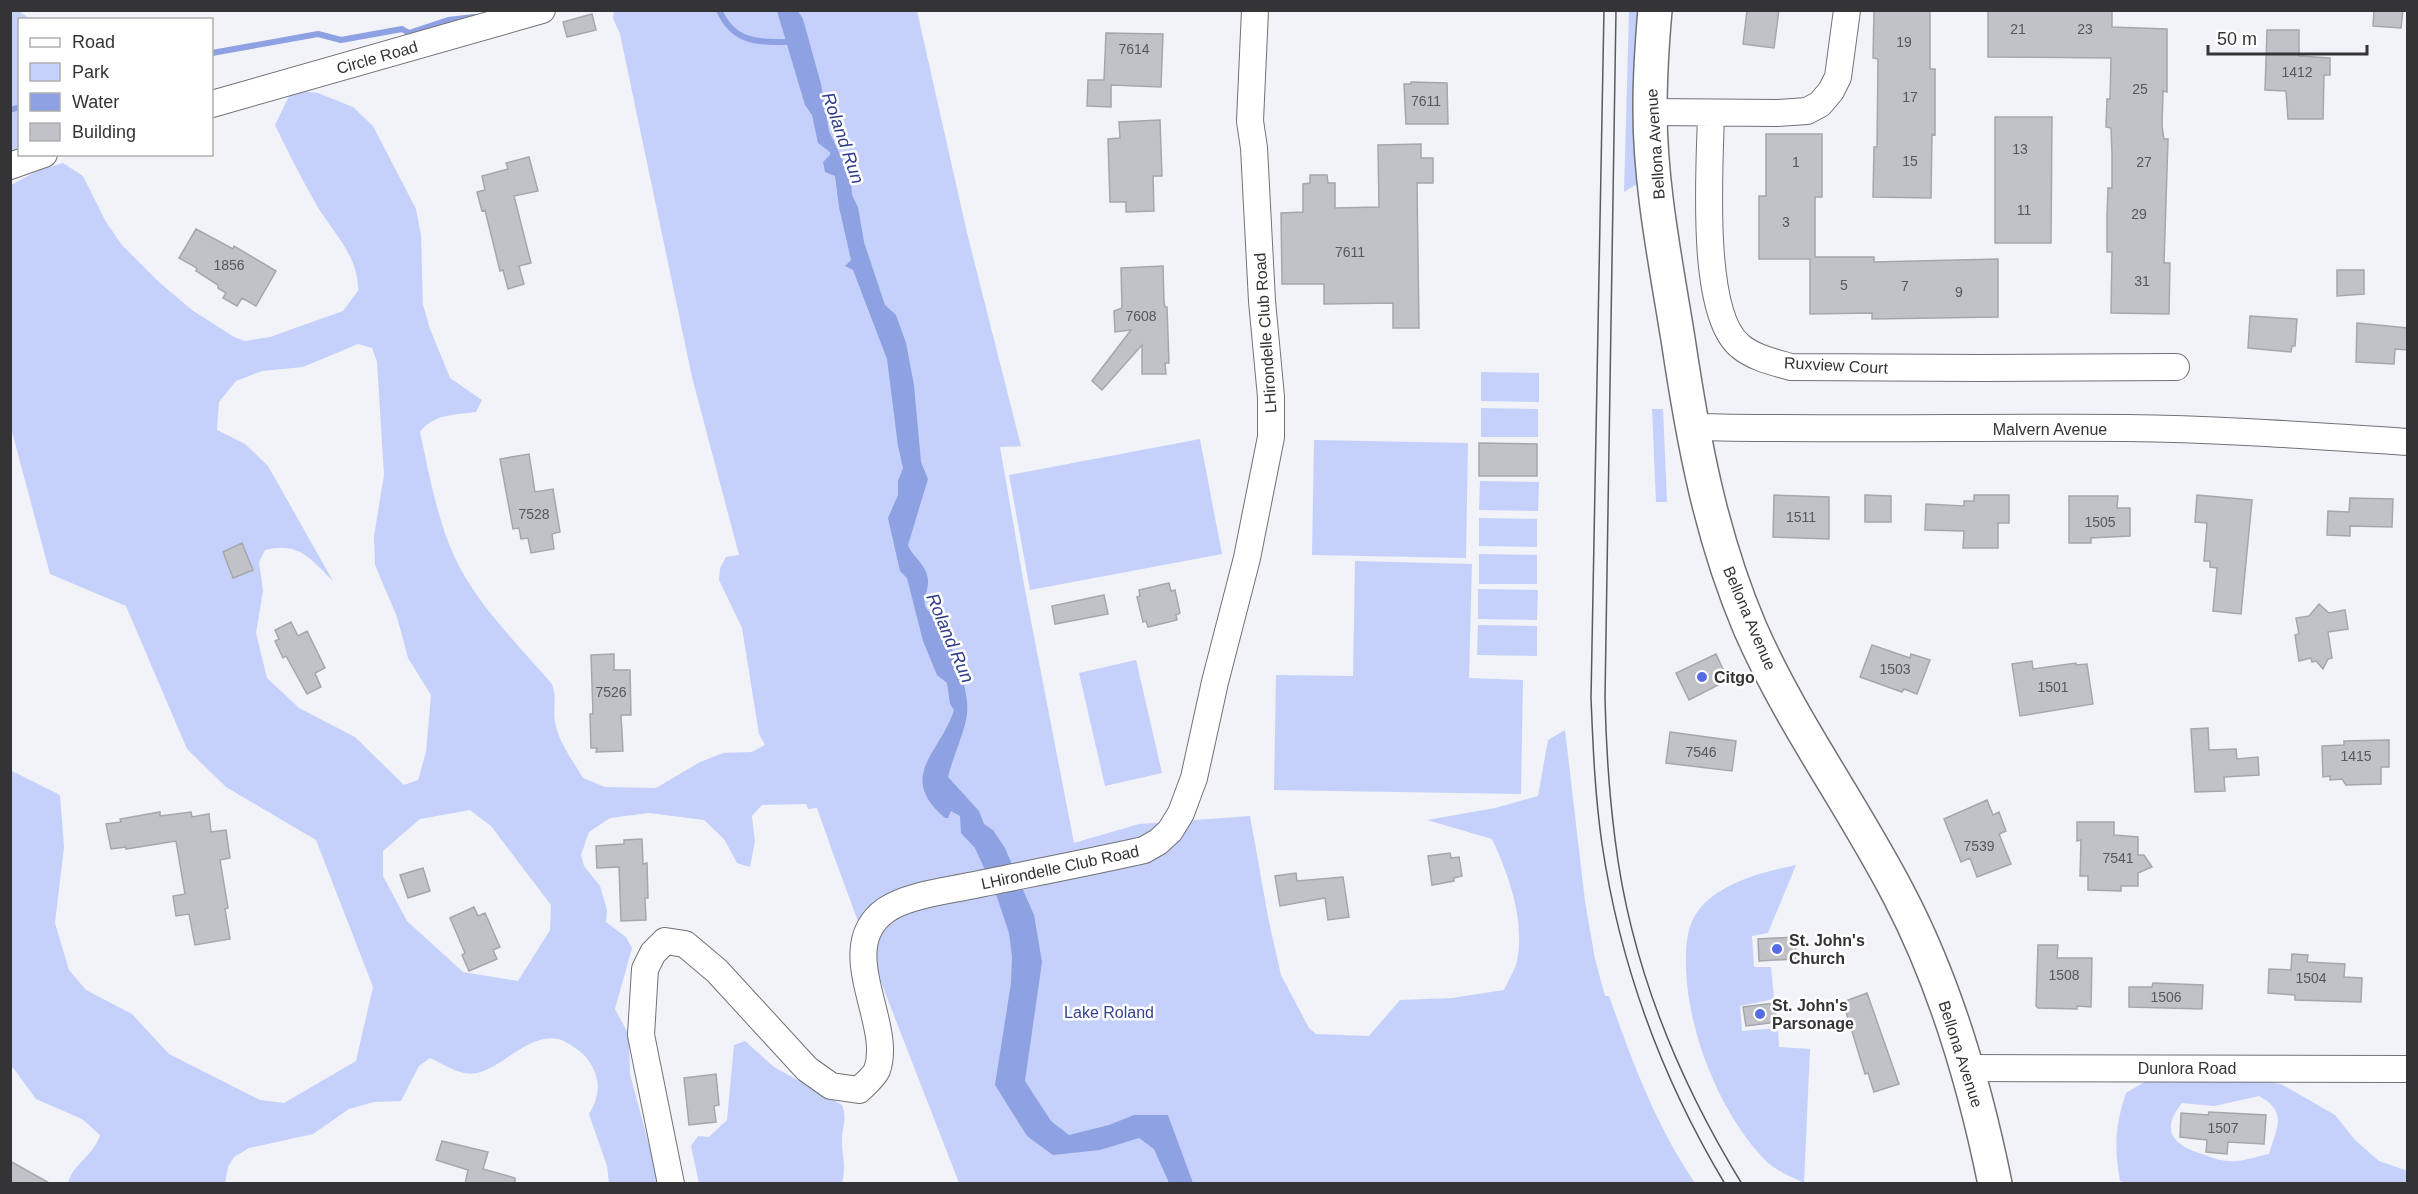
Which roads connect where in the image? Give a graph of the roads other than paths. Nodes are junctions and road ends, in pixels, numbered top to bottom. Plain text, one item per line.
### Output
1 (542, 10) edge
2 (1255, 10) edge
3 (1655, 10) edge
4 (1847, 10) edge
5 (213, 104) edge
6 (1650, 112) junction
7 (1711, 113) junction
8 (38, 156) edge
9 (10, 166) edge
10 (2176, 367) dead end
11 (1692, 427) junction
12 (2408, 442) edge
13 (1967, 1068) junction
14 (2408, 1069) edge
15 (670, 1184) edge
16 (1995, 1184) edge

1 - 5 street, Circle Road
2 - 15 street, LHirondelle Club Road
3 - 6 main road, Bellona Avenue
4 - 7 street
6 - 7 street
6 - 11 main road, Bellona Avenue
7 - 10 street, Ruxview Court
8 - 9 street
11 - 12 street, Malvern Avenue
11 - 13 main road, Bellona Avenue
13 - 14 street, Dunlora Road
13 - 16 main road, Bellona Avenue

